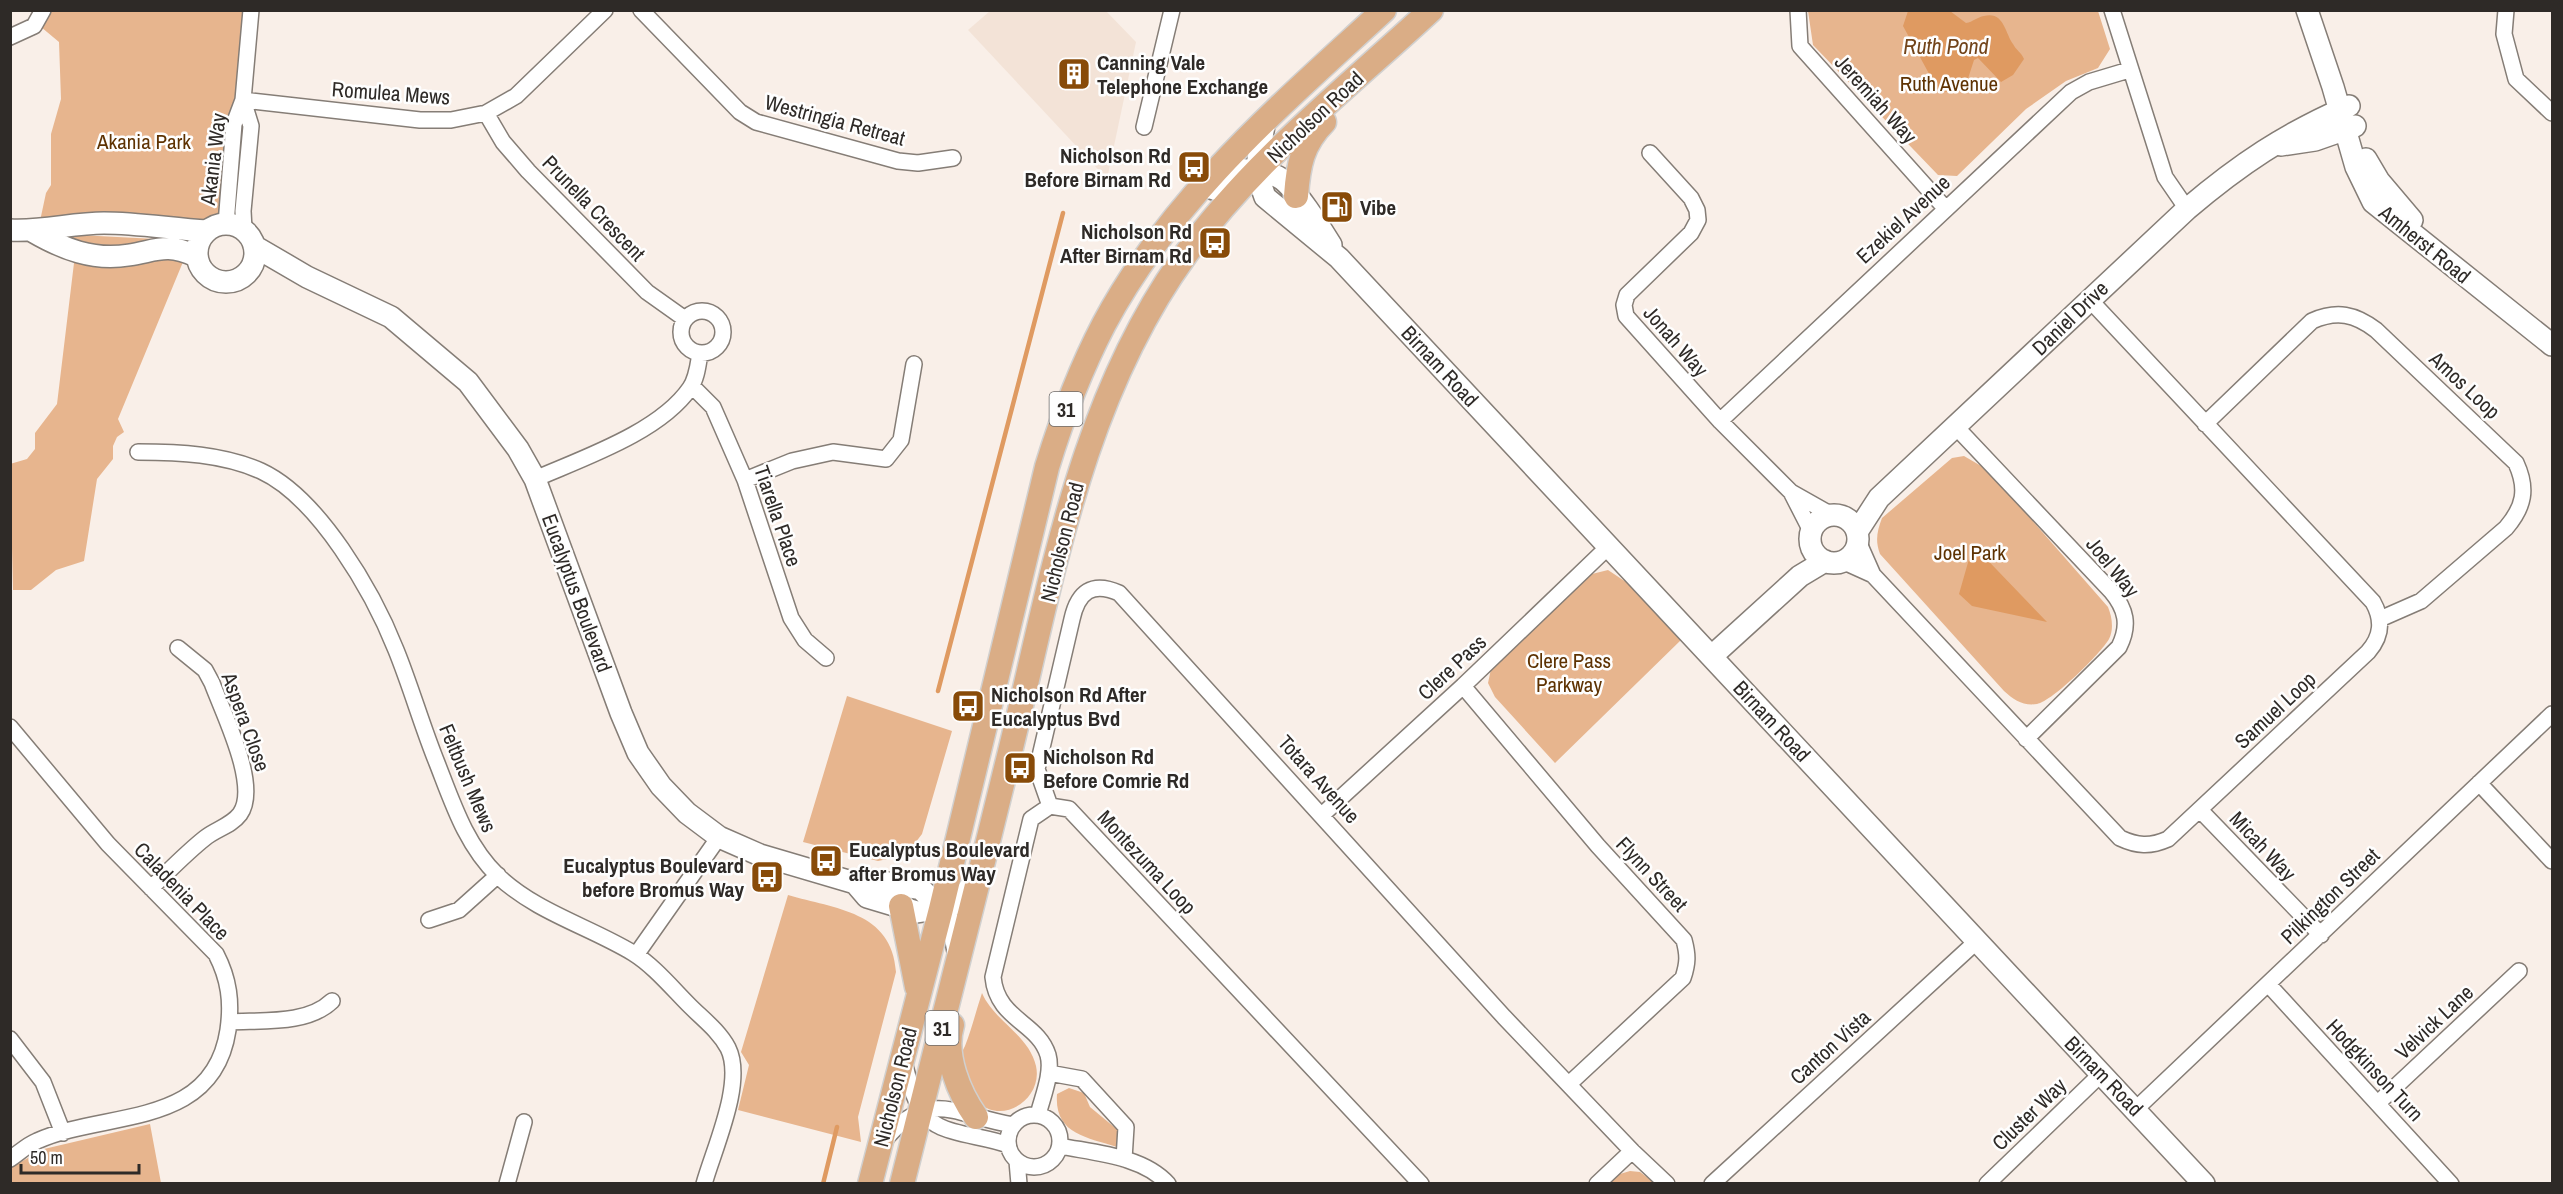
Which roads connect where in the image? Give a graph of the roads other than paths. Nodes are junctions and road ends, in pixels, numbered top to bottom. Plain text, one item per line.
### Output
1 (43, 10) edge
2 (251, 10) edge
3 (605, 10) edge
4 (641, 10) edge
5 (1172, 10) edge
6 (1384, 10) edge
7 (1431, 10) edge
8 (1445, 10) edge
9 (1798, 10) edge
10 (2112, 10) edge
11 (2307, 10) edge
12 (2320, 10) edge
13 (2506, 10) edge
14 (10, 37) edge
15 (2130, 70) junction
16 (243, 100) junction
17 (2553, 113) edge
18 (486, 114) junction
19 (2347, 118) junction
20 (1265, 120) junction
21 (1144, 127) dead end
22 (1650, 153) dead end
23 (953, 158) dead end
24 (1256, 171) junction
25 (1296, 196) junction
26 (1945, 208) junction
27 (2187, 209) junction
28 (10, 230) edge
29 (32, 231) junction
30 (233, 233) junction
31 (196, 256) junction
32 (1340, 258) junction
33 (247, 273) junction
34 (307, 276) junction
35 (1128, 286) junction
36 (2089, 300) junction
37 (685, 319) junction
38 (2553, 332) edge
39 (2553, 345) edge
40 (700, 352) junction
41 (914, 364) dead end
42 (692, 386) junction
43 (1720, 421) junction
44 (2205, 424) junction
45 (1956, 427) junction
46 (138, 452) dead end
47 (535, 479) junction
48 (745, 480) junction
49 (1791, 492) junction
50 (1879, 498) junction
51 (1835, 515) junction
52 (1858, 537) junction
53 (1608, 547) junction
54 (1822, 551) junction
55 (1874, 574) junction
56 (2380, 620) junction
57 (178, 648) dead end
58 (1712, 656) junction
59 (826, 658) dead end
60 (1463, 686) junction
61 (2553, 714) edge
62 (10, 727) edge
63 (2026, 739) junction
64 (2479, 783) junction
65 (1050, 806) junction
66 (2200, 810) junction
67 (1323, 814) junction
68 (719, 837) junction
69 (2553, 861) edge
70 (981, 872) junction
71 (498, 876) junction
72 (855, 883) junction
73 (151, 888) junction
74 (901, 906) junction
75 (941, 909) junction
76 (429, 920) dead end
77 (2320, 935) junction
78 (1977, 941) junction
79 (636, 955) junction
80 (958, 964) junction
81 (2519, 971) dead end
82 (2268, 984) junction
83 (918, 996) junction
84 (332, 1001) dead end
85 (229, 1022) junction
86 (10, 1039) edge
87 (903, 1055) junction
88 (1048, 1073) junction
89 (2101, 1074) junction
90 (1569, 1084) junction
91 (2378, 1103) junction
92 (2137, 1108) junction
93 (921, 1110) junction
94 (1038, 1115) junction
95 (976, 1117) junction
96 (524, 1122) dead end
97 (1013, 1125) junction
98 (63, 1132) junction
99 (1008, 1145) junction
100 (880, 1146) junction
101 (1060, 1146) junction
102 (1632, 1150) junction
103 (10, 1159) edge
104 (1124, 1160) junction
105 (1017, 1161) junction
106 (1038, 1167) junction
107 (507, 1184) edge
108 (704, 1184) edge
109 (870, 1184) edge
110 (902, 1184) edge
111 (1019, 1184) edge
112 (1028, 1184) edge
113 (1168, 1184) edge
114 (1421, 1184) edge
115 (1596, 1184) edge
116 (1667, 1184) edge
117 (1712, 1184) edge
118 (1987, 1184) edge
119 (2204, 1184) edge
120 (2451, 1184) edge

1 - 14 street
2 - 16 street, Akania Way
3 - 18 street, Romulea Mews
4 - 23 street, Westringia Retreat
5 - 21 street
6 - 20 main road, Nicholson Road / 31
7 - 24 main road, Nicholson Road / 31
8 - 25 main road
9 - 26 street, Jeremiah Way
10 - 15 street
11 - 19 street, Amherst Road
12 - 19 street, Amherst Road
13 - 17 street
15 - 26 street, Ezekiel Avenue
15 - 27 street
16 - 18 street, Romulea Mews
16 - 30 street, Akania Way
18 - 37 street, Prunella Crescent
19 - 27 street, Daniel Drive
19 - 38 street, Amherst Road
19 - 39 street, Amherst Road
20 - 24 street
20 - 35 main road, Nicholson Road / 31
22 - 43 street, Jonah Way
24 - 25 street, Birnam Road
24 - 32 street, Birnam Road
24 - 35 street, Birnam Road
24 - 70 main road, Nicholson Road / 31
25 - 32 street, Birnam Road
26 - 43 street, Ezekiel Avenue
27 - 36 street, Daniel Drive
28 - 29 street, Eucalyptus Boulevard
29 - 30 street, Eucalyptus Boulevard
29 - 31 street, Eucalyptus Boulevard
30 - 31 street
30 - 33 street
30 - 34 street, Eucalyptus Boulevard
31 - 33 street, Eucalyptus Boulevard
32 - 53 street, Birnam Road
33 - 34 street, Eucalyptus Boulevard
34 - 47 street, Eucalyptus Boulevard
35 - 75 main road, Nicholson Road / 31
36 - 44 street
36 - 45 street, Daniel Drive
37 - 40 street
37 - 40 street
40 - 42 street
41 - 48 street
42 - 47 street
42 - 48 street, Tiarella Place
43 - 49 street, Jonah Way
44 - 56 street
44 - 56 street, Amos Loop
45 - 50 street, Daniel Drive
45 - 63 street, Joel Way
46 - 71 street, Feltbush Mews
47 - 68 street, Eucalyptus Boulevard
48 - 59 street, Tiarella Place
49 - 51 street, Jonah Way
49 - 54 street, Jonah Way
50 - 51 street, Daniel Drive
50 - 52 street, Daniel Drive
51 - 52 street
51 - 54 street, Daniel Drive
52 - 54 street, Daniel Drive
52 - 55 street, Samuel Loop
53 - 58 street, Birnam Road
53 - 60 street, Clere Pass
54 - 55 street, Samuel Loop
54 - 58 street, Daniel Drive
55 - 63 street, Samuel Loop
56 - 66 street, Samuel Loop
57 - 73 street, Aspera Close
58 - 78 street, Birnam Road
60 - 67 street, Clere Pass
60 - 90 street, Flynn Street
61 - 64 street, Pilkington Street
62 - 73 street, Caladenia Place
63 - 66 street, Samuel Loop
64 - 69 street
64 - 77 street, Pilkington Street
65 - 67 street, Totara Avenue
65 - 88 street
65 - 114 street, Montezuma Loop
66 - 77 street, Micah Way
67 - 90 street, Totara Avenue
68 - 72 street, Eucalyptus Boulevard
68 - 79 street
70 - 75 street
70 - 80 main road, Nicholson Road / 31
71 - 76 street
71 - 79 street, Feltbush Mews
72 - 74 street, Eucalyptus Boulevard
72 - 75 street, Eucalyptus Boulevard
73 - 85 street, Caladenia Place
74 - 75 street, Eucalyptus Boulevard
74 - 83 main road
75 - 80 street, Eucalyptus Boulevard
75 - 83 main road, Nicholson Road / 31
77 - 82 street, Pilkington Street
78 - 89 street, Birnam Road
78 - 117 street, Canton Vista
79 - 108 street, Feltbush Mews
80 - 93 main road, Nicholson Road / 31
80 - 95 main road
81 - 91 street, Velvick Lane
82 - 91 street, Hodgkinson Turn
82 - 92 street, Pilkington Street
83 - 87 main road, Nicholson Road / 31
84 - 85 street
85 - 98 street, Caladenia Place
86 - 98 street
87 - 93 street
87 - 100 main road, Nicholson Road / 31
88 - 94 street
88 - 104 street
89 - 92 street, Birnam Road
89 - 118 street, Cluster Way
90 - 102 street, Totara Avenue
91 - 120 street, Hodgkinson Turn
92 - 119 street, Birnam Road
93 - 95 street
93 - 99 street
93 - 100 street
93 - 110 main road, Nicholson Road / 31
94 - 97 street
94 - 101 street
95 - 97 street
96 - 107 street
97 - 99 street
98 - 103 street, Caladenia Place
99 - 105 street
100 - 109 main road, Nicholson Road / 31
101 - 104 street
101 - 106 street
102 - 115 street
102 - 116 street, Totara Avenue
104 - 113 street
105 - 106 street
105 - 111 street
106 - 112 street

